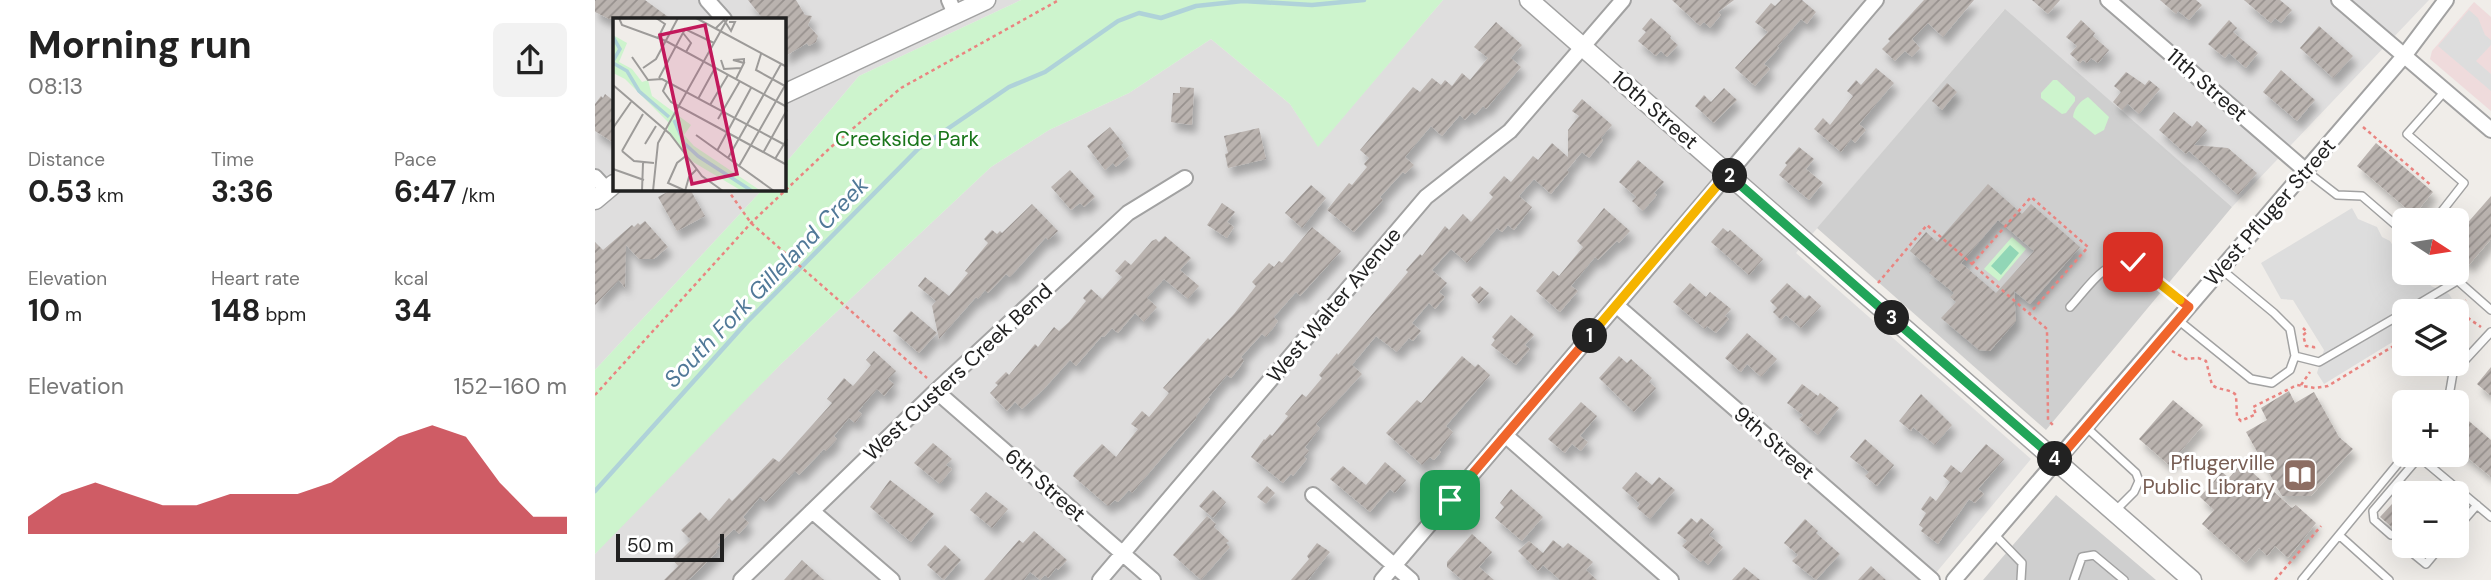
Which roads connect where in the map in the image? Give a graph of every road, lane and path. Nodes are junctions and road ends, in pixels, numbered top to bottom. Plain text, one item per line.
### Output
1 (707, 0) edge
2 (986, 0) edge
3 (1059, 0) edge
4 (1529, 0) edge
5 (1623, 0) edge
6 (1876, 0) edge
7 (2109, 0) edge
8 (2339, 0) edge
9 (2446, 0) edge
10 (952, 7) edge
11 (723, 18) edge
12 (1583, 47) junction
13 (2404, 56) junction
14 (2445, 91) junction
15 (786, 93) edge
16 (2364, 127) dead end
17 (2491, 130) edge
18 (2305, 170) junction
19 (1727, 174) junction
20 (1185, 177) dead end
21 (2433, 186) dead end
22 (786, 190) edge
23 (728, 191) edge
24 (785, 191) edge
25 (2444, 208) edge
26 (2392, 222) edge
27 (751, 223) junction
28 (1972, 264) junction
29 (2221, 270) junction
30 (1878, 283) dead end
31 (2451, 285) edge
32 (2463, 285) edge
33 (2427, 299) edge
34 (1616, 305) junction
35 (2070, 307) dead end
36 (2189, 307) junction
37 (2491, 310) edge
38 (2030, 314) junction
39 (2469, 319) edge
40 (2178, 320) junction
41 (2392, 320) edge
42 (2481, 327) dead end
43 (2303, 328) dead end
44 (2491, 332) edge
45 (2314, 352) dead end
46 (2295, 356) junction
47 (2310, 372) dead end
48 (932, 385) junction
49 (2301, 386) dead end
50 (2450, 390) edge
51 (595, 395) edge
52 (2055, 427) dead end
53 (2086, 427) junction
54 (1505, 435) junction
55 (2057, 461) junction
56 (2395, 467) edge
57 (2409, 467) edge
58 (2431, 467) edge
59 (1313, 495) dead end
60 (2477, 505) junction
61 (812, 511) junction
62 (2114, 512) junction
63 (2469, 514) edge
64 (2491, 517) edge
65 (2321, 526) dead end
66 (1994, 534) junction
67 (2339, 535) junction
68 (2391, 535) dead end
69 (1123, 553) junction
70 (1394, 565) junction
71 (2020, 578) edge
72 (741, 580) edge
73 (892, 580) edge
74 (1100, 580) edge
75 (1153, 580) edge
76 (1382, 580) edge
77 (1411, 580) edge
78 (1671, 580) edge
79 (1932, 580) edge
80 (1955, 580) edge
81 (2074, 580) edge
82 (2125, 580) edge
83 (2192, 580) edge
84 (2275, 580) edge
85 (2302, 580) edge
86 (2389, 580) edge

1 - 11 street
2 - 10 street
3 - 22 path
4 - 12 street, 10th Street
5 - 12 street, West Walter Avenue
6 - 19 street
7 - 18 street, 11th Street
8 - 13 street
9 - 13 street, West Pfluger Street
10 - 15 street
12 - 19 street, 10th Street
12 - 69 street, West Walter Avenue
13 - 14 street
13 - 18 street, West Pfluger Street
14 - 17 street
14 - 25 lane
16 - 21 path
18 - 26 lane
18 - 29 street, West Pfluger Street
19 - 34 street
19 - 55 street, 10th Street
20 - 48 street, West Custers Creek Bend
23 - 27 path
24 - 27 path
27 - 48 path
27 - 51 path
28 - 30 path
28 - 38 path
28 - 38 path
29 - 36 street, West Pfluger Street
29 - 46 lane
31 - 33 lane
32 - 37 lane
34 - 54 street
34 - 79 street, 9th Street
35 - 36 lane
36 - 40 street, West Pfluger Street
38 - 52 path
39 - 42 path
40 - 46 lane
40 - 53 street, West Pfluger Street
41 - 46 lane
43 - 45 path
44 - 50 lane
47 - 49 path
48 - 61 street, West Custers Creek Bend
48 - 69 street, 6th Street
53 - 55 street, West Pfluger Street
53 - 62 lane
54 - 70 street
54 - 78 street
55 - 62 street, 10th Street
55 - 66 street, West Pfluger Street
56 - 67 lane
57 - 68 lane
58 - 60 lane
59 - 70 street
60 - 63 lane
60 - 64 lane
61 - 72 street, West Custers Creek Bend
61 - 73 street
62 - 83 street, 10th Street
65 - 84 path
66 - 71 lane
66 - 80 street, West Pfluger Street
67 - 85 lane
67 - 86 lane
69 - 74 street, West Walter Avenue
69 - 75 street, 6th Street
70 - 76 street
70 - 77 street
81 - 82 lane

